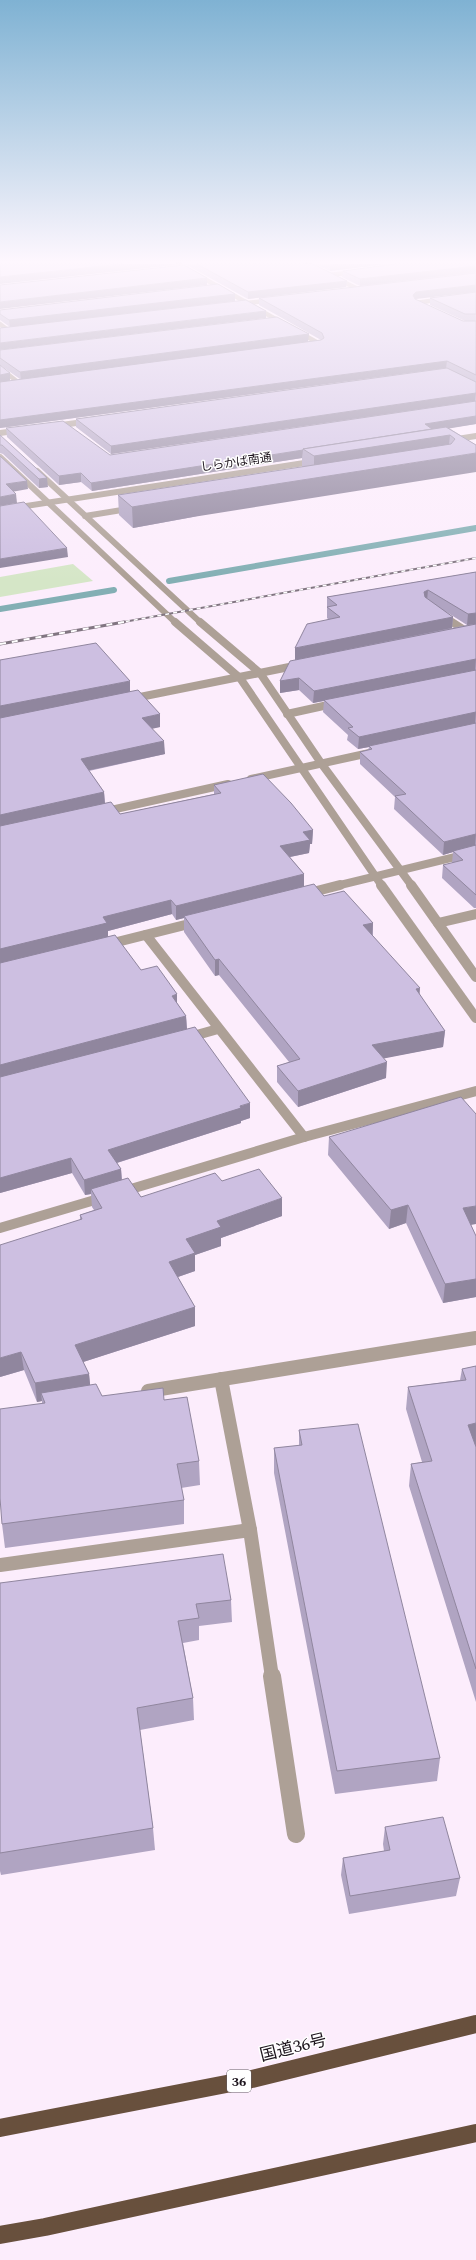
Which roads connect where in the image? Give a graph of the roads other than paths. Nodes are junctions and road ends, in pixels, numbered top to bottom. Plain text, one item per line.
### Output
1 (2, 369) edge
2 (27, 382) edge
3 (19, 383) junction
4 (13, 384) edge
5 (96, 420) edge
6 (65, 424) junction
7 (50, 426) edge
8 (29, 429) edge
9 (70, 429) edge
10 (476, 436) edge
11 (2, 437) edge
12 (445, 441) edge
13 (0, 457) edge
14 (321, 460) edge
15 (290, 465) junction
16 (33, 467) edge
17 (301, 472) edge
18 (66, 498) junction
19 (49, 501) junction
20 (140, 507) edge
21 (0, 510) edge
22 (85, 516) junction
23 (434, 609) edge
24 (476, 629) edge
25 (305, 664) edge
26 (260, 673) junction
27 (240, 678) junction
28 (124, 701) edge
29 (347, 701) edge
30 (287, 714) junction
31 (383, 750) edge
32 (321, 763) junction
33 (301, 768) junction
34 (93, 814) edge
35 (476, 852) edge
36 (401, 871) junction
37 (375, 877) junction
38 (299, 896) edge
39 (476, 914) edge
40 (207, 919) edge
41 (438, 923) junction
42 (146, 935) junction
43 (92, 948) edge
44 (476, 977) edge
45 (476, 1018) edge
46 (218, 1029) junction
47 (173, 1041) edge
48 (476, 1090) edge
49 (304, 1137) junction
50 (0, 1228) edge
51 (476, 1338) edge
52 (221, 1379) junction
53 (137, 1393) edge
54 (250, 1530) junction
55 (0, 1565) edge
56 (296, 1834) dead end
57 (476, 2024) edge
58 (0, 2128) edge
59 (476, 2133) edge
60 (0, 2235) edge

1 - 3 street
2 - 3 street
3 - 4 street
5 - 6 street
6 - 7 street
6 - 9 street
8 - 11 street
10 - 12 street
13 - 19 street
14 - 15 street, しらかば南通
15 - 17 street
15 - 18 street, しらかば南通
16 - 18 street
18 - 19 street, しらかば南通
18 - 22 street
19 - 21 street, しらかば南通
19 - 27 street
20 - 22 street
22 - 26 street
23 - 24 street
25 - 26 street
26 - 27 street
26 - 30 street
27 - 28 street
27 - 33 street
29 - 30 street
30 - 32 street
31 - 32 street
32 - 33 street
32 - 36 street
33 - 34 street
33 - 37 street
35 - 36 street
36 - 37 street
36 - 41 street
37 - 38 street
37 - 45 street
39 - 41 street
40 - 42 street
41 - 44 street
42 - 43 street
42 - 46 street
46 - 47 street
46 - 49 street
48 - 49 street
49 - 50 street
51 - 52 street
52 - 53 street
52 - 54 street
54 - 55 street
54 - 56 street
57 - 58 highway, 国道36号 / 36
59 - 60 highway

